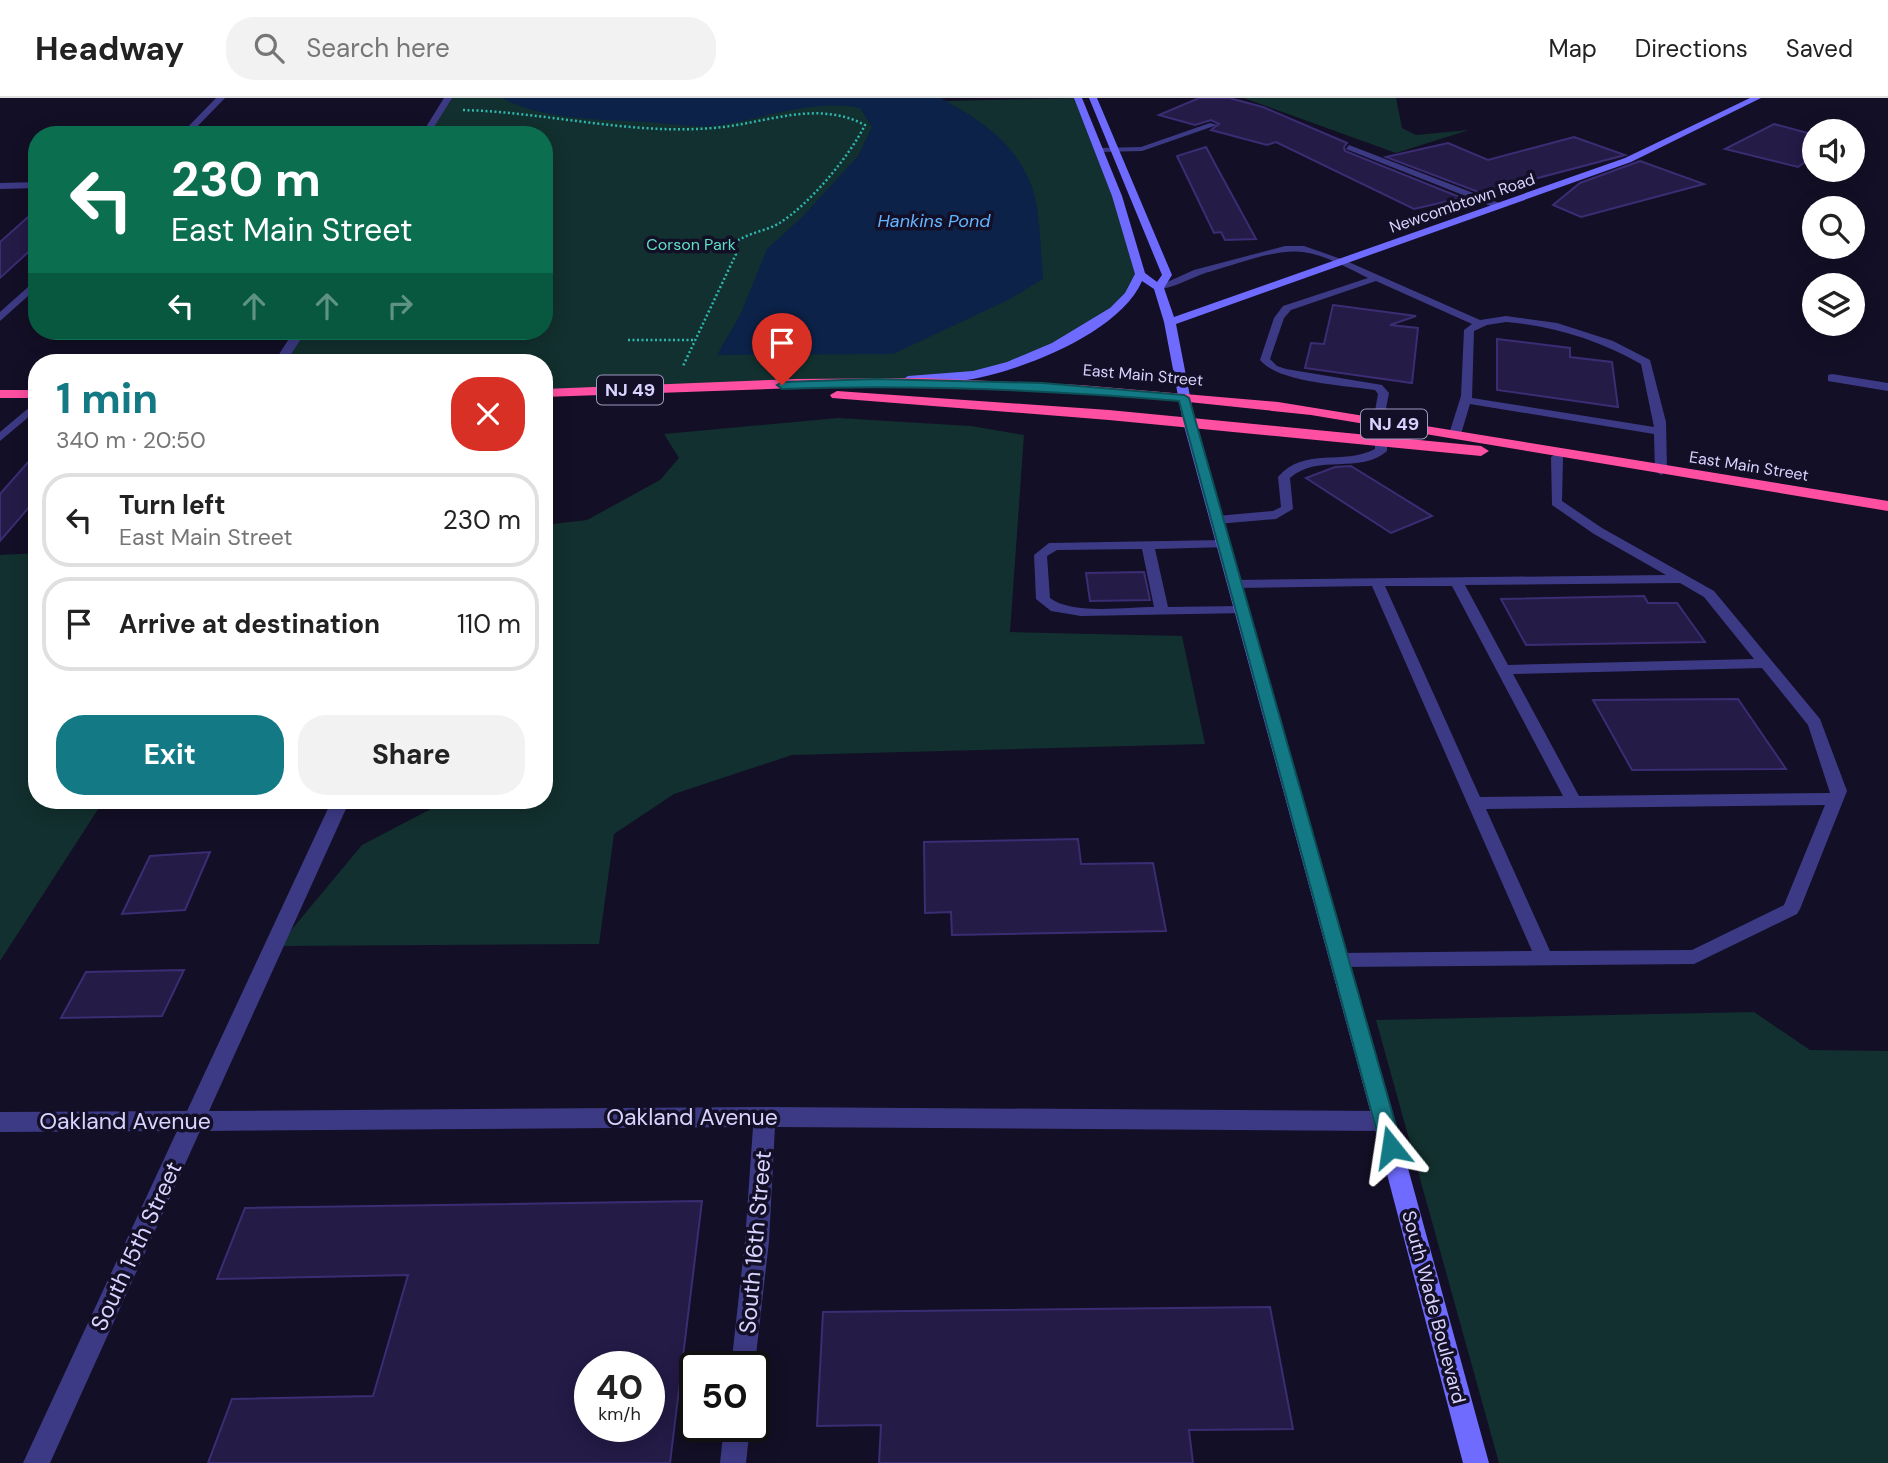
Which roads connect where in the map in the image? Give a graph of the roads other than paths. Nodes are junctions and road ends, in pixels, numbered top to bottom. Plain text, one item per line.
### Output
1 (221, 98) edge
2 (449, 98) edge
3 (1078, 98) edge
4 (1093, 98) edge
5 (1757, 98) edge
6 (1213, 125) dead end
7 (193, 126) edge
8 (431, 126) edge
9 (1349, 148) dead end
10 (1099, 150) junction
11 (1114, 150) junction
12 (28, 185) edge
13 (0, 186) edge
14 (1499, 206) junction
15 (1341, 262) junction
16 (1140, 274) junction
17 (1376, 278) junction
18 (1159, 288) junction
19 (28, 291) edge
20 (0, 318) edge
21 (1170, 322) junction
22 (1477, 323) junction
23 (1832, 378) dead end
24 (876, 382) junction
25 (1888, 387) edge
26 (716, 388) junction
27 (553, 393) edge
28 (0, 394) edge
29 (28, 394) edge
30 (1184, 398) junction
31 (1466, 400) junction
32 (28, 412) edge
33 (1189, 422) junction
34 (1379, 422) junction
35 (1660, 431) junction
36 (1455, 434) junction
37 (0, 438) edge
38 (1381, 442) junction
39 (1557, 457) junction
40 (1604, 461) junction
41 (1661, 471) junction
42 (1888, 506) edge
43 (1217, 520) junction
44 (1224, 544) junction
45 (1149, 545) junction
46 (1683, 579) junction
47 (1457, 582) junction
48 (1377, 583) junction
49 (1234, 584) junction
50 (1242, 610) junction
51 (1162, 611) junction
52 (1765, 663) junction
53 (1504, 670) junction
54 (1836, 799) junction
55 (1574, 802) junction
56 (1475, 803) junction
57 (337, 809) edge
58 (1544, 958) junction
59 (1339, 960) junction
60 (765, 1117) junction
61 (194, 1120) junction
62 (1384, 1121) junction
63 (0, 1122) edge
64 (746, 1351) edge
65 (735, 1442) edge
66 (36, 1463) edge
67 (733, 1463) edge
68 (1476, 1463) edge

1 - 7 street
2 - 8 street
3 - 10 main road
4 - 11 main road
5 - 14 main road, Newcombtown Road
6 - 11 lane
9 - 14 lane
10 - 11 lane
10 - 16 main road
11 - 18 main road, South Wade Boulevard
12 - 13 street
14 - 15 main road, Newcombtown Road
15 - 17 lane
15 - 18 lane
15 - 21 main road, Newcombtown Road
16 - 18 main road
16 - 24 main road
17 - 22 lane
17 - 34 lane
18 - 21 main road, South Wade Boulevard
19 - 20 street
21 - 30 main road, South Wade Boulevard
22 - 31 lane
22 - 35 lane
23 - 25 street
24 - 26 highway, East Main Street / NJ 49
24 - 30 highway, East Main Street / NJ 49
26 - 27 highway, East Main Street / NJ 49
26 - 33 highway, East Main Street / NJ 49
28 - 29 highway
30 - 33 main road, South Wade Boulevard
30 - 34 highway, East Main Street / NJ 49
31 - 35 lane
31 - 36 lane
32 - 37 lane
33 - 38 highway, East Main Street / NJ 49
33 - 43 main road, South Wade Boulevard
34 - 36 highway, East Main Street / NJ 49
35 - 41 lane
36 - 40 highway, East Main Street / NJ 49
38 - 39 highway, East Main Street / NJ 49
38 - 43 lane
39 - 40 highway, East Main Street / NJ 49
39 - 46 lane
40 - 41 highway, East Main Street / NJ 49
41 - 42 highway, East Main Street / NJ 49
43 - 44 main road, South Wade Boulevard
44 - 45 lane
44 - 49 main road, South Wade Boulevard
45 - 51 lane
45 - 51 lane
46 - 47 lane
46 - 52 lane
47 - 48 lane
47 - 53 lane
48 - 49 lane
48 - 56 lane
49 - 50 main road, South Wade Boulevard
50 - 51 lane
50 - 59 main road, South Wade Boulevard
52 - 53 lane
52 - 54 lane
53 - 55 lane
54 - 55 lane
54 - 58 lane
55 - 56 lane
56 - 58 lane
57 - 61 street, South 15th Street
58 - 59 lane
59 - 62 main road, South Wade Boulevard
60 - 61 street, Oakland Avenue
60 - 62 street, Oakland Avenue
60 - 64 street, South 16th Street
61 - 63 street, Oakland Avenue
61 - 66 street, South 15th Street
62 - 68 main road, South Wade Boulevard
65 - 67 street

